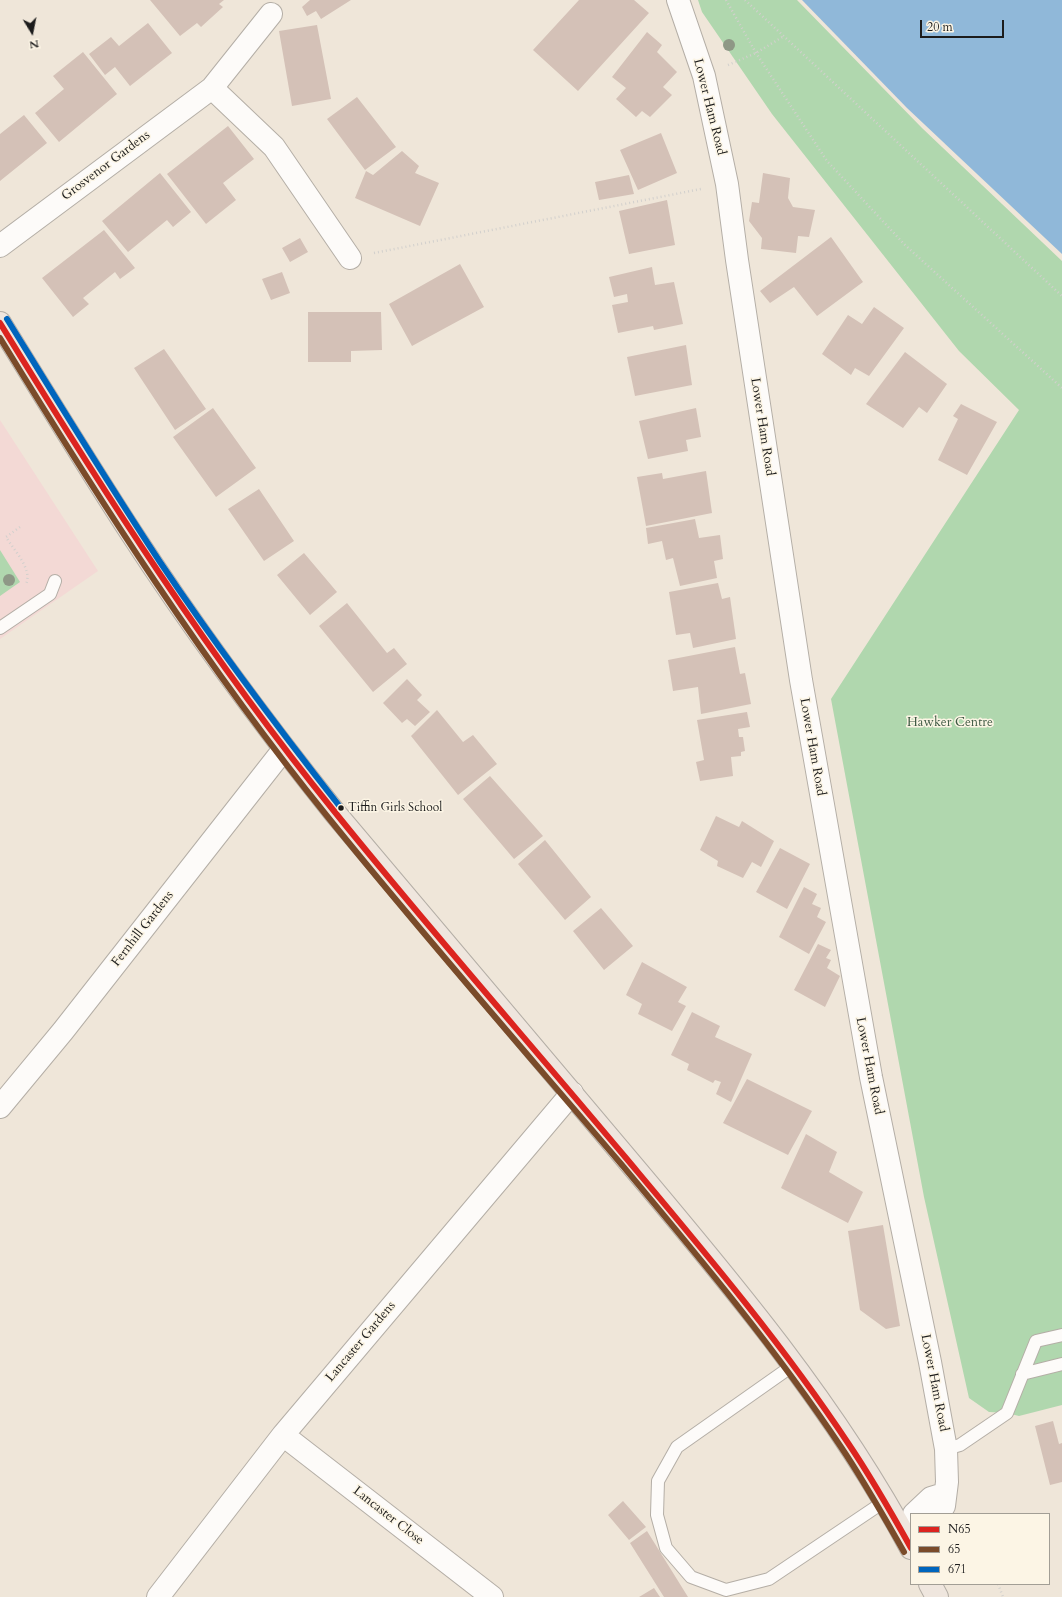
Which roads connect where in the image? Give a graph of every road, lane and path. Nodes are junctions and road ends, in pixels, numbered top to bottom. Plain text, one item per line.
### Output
1 (678, 0) edge
2 (726, 0) edge
3 (745, 0) edge
4 (271, 14) dead end
5 (784, 36) junction
6 (756, 53) junction
7 (704, 76) junction
8 (212, 88) junction
9 (727, 184) junction
10 (0, 246) edge
11 (350, 258) joint
12 (1062, 296) edge
13 (0, 324) edge
14 (1062, 388) edge
15 (20, 527) dead end
16 (55, 581) dead end
17 (24, 588) dead end
18 (0, 628) edge
19 (284, 749) junction
20 (572, 1093) junction
21 (0, 1107) edge
22 (1062, 1335) edge
23 (1062, 1364) edge
24 (792, 1366) junction
25 (1022, 1374) junction
26 (283, 1435) junction
27 (946, 1449) junction
28 (885, 1502) junction
29 (941, 1504) edge
30 (915, 1513) edge
31 (908, 1519) edge
32 (910, 1538) edge
33 (931, 1585) edge
34 (998, 1585) edge
35 (158, 1597) edge
36 (492, 1597) edge
37 (937, 1597) edge
38 (1003, 1597) edge

1 - 7 street, Lower Ham Road
2 - 6 path
3 - 5 path
4 - 8 street, Grosvenor Gardens
5 - 6 path
5 - 12 path
6 - 7 path
6 - 14 path
7 - 9 street, Lower Ham Road
8 - 10 street, Grosvenor Gardens
8 - 11 street
9 - 11 path
9 - 27 street, Lower Ham Road
13 - 19 main road
15 - 17 path
16 - 18 lane
19 - 20 main road
19 - 21 street, Fernhill Gardens
20 - 24 main road
20 - 26 street, Lancaster Gardens
22 - 25 lane
23 - 25 lane
24 - 28 main road
24 - 28 lane
25 - 27 lane
26 - 35 street, Lancaster Gardens
26 - 36 street, Lancaster Close
27 - 29 street, Lower Ham Road
28 - 31 main road
29 - 30 street, Lower Ham Road
31 - 32 main road
33 - 37 main road
34 - 38 path

